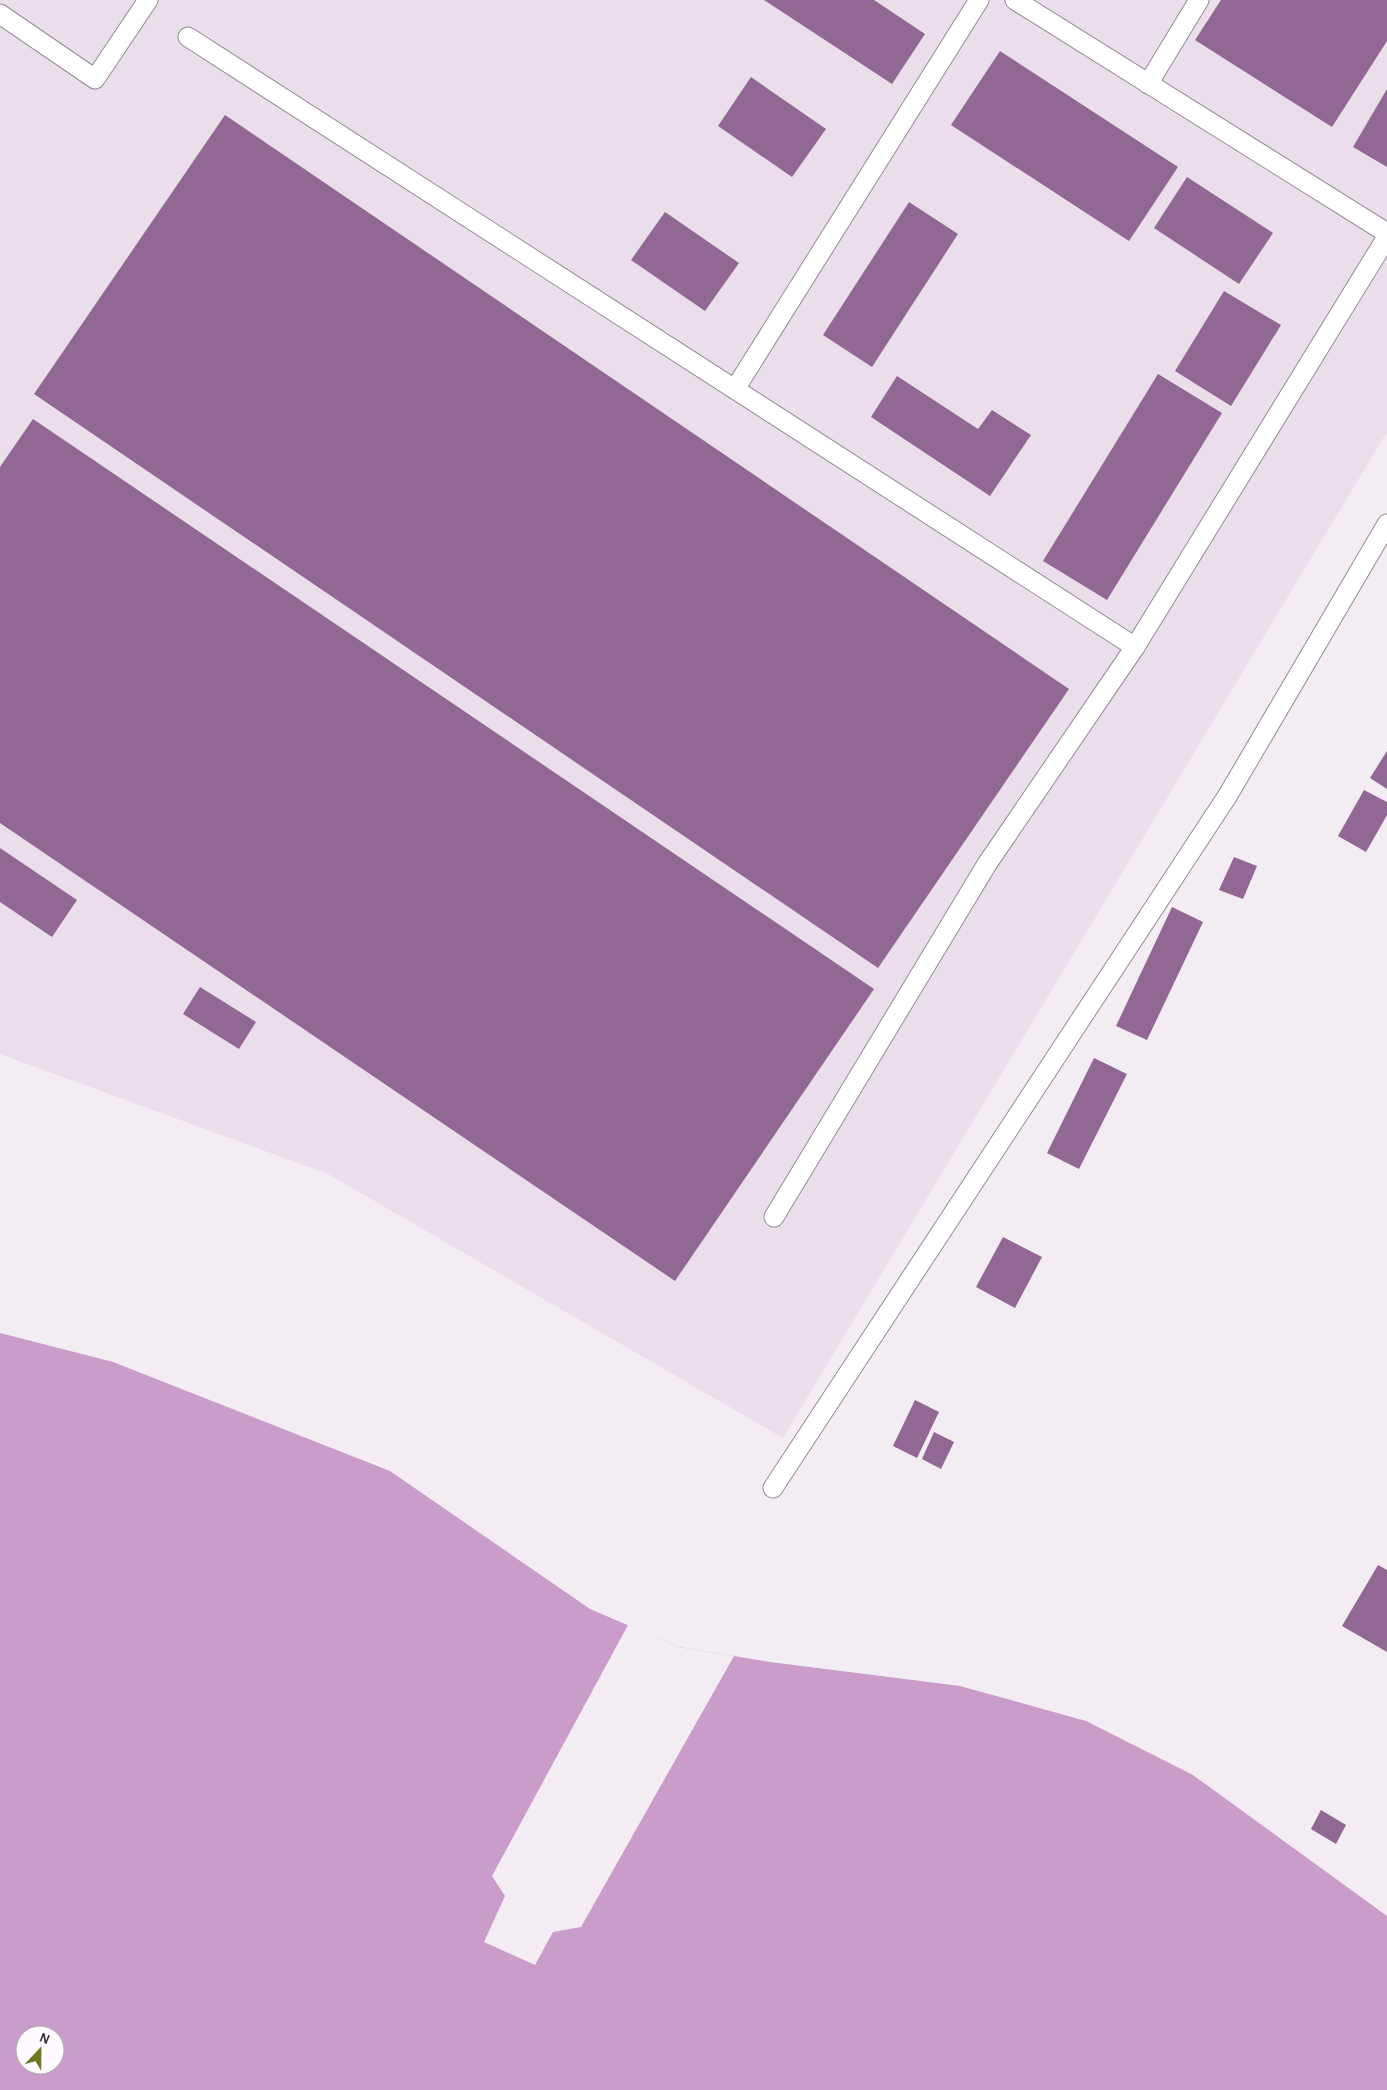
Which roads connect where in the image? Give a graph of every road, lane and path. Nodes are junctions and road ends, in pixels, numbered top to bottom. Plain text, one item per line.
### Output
1 (148, 0) edge
2 (978, 0) edge
3 (1015, 0) edge
4 (1199, 0) edge
5 (0, 14) edge
6 (188, 37) dead end
7 (1148, 84) junction
8 (1387, 235) edge
9 (735, 389) junction
10 (1387, 524) edge
11 (1136, 647) junction
12 (774, 1217) dead end
13 (773, 1488) dead end

1 - 5 lane
2 - 9 lane
3 - 7 lane
4 - 7 lane
6 - 9 lane
7 - 8 lane
8 - 11 lane
9 - 11 lane
10 - 13 lane
11 - 12 lane

